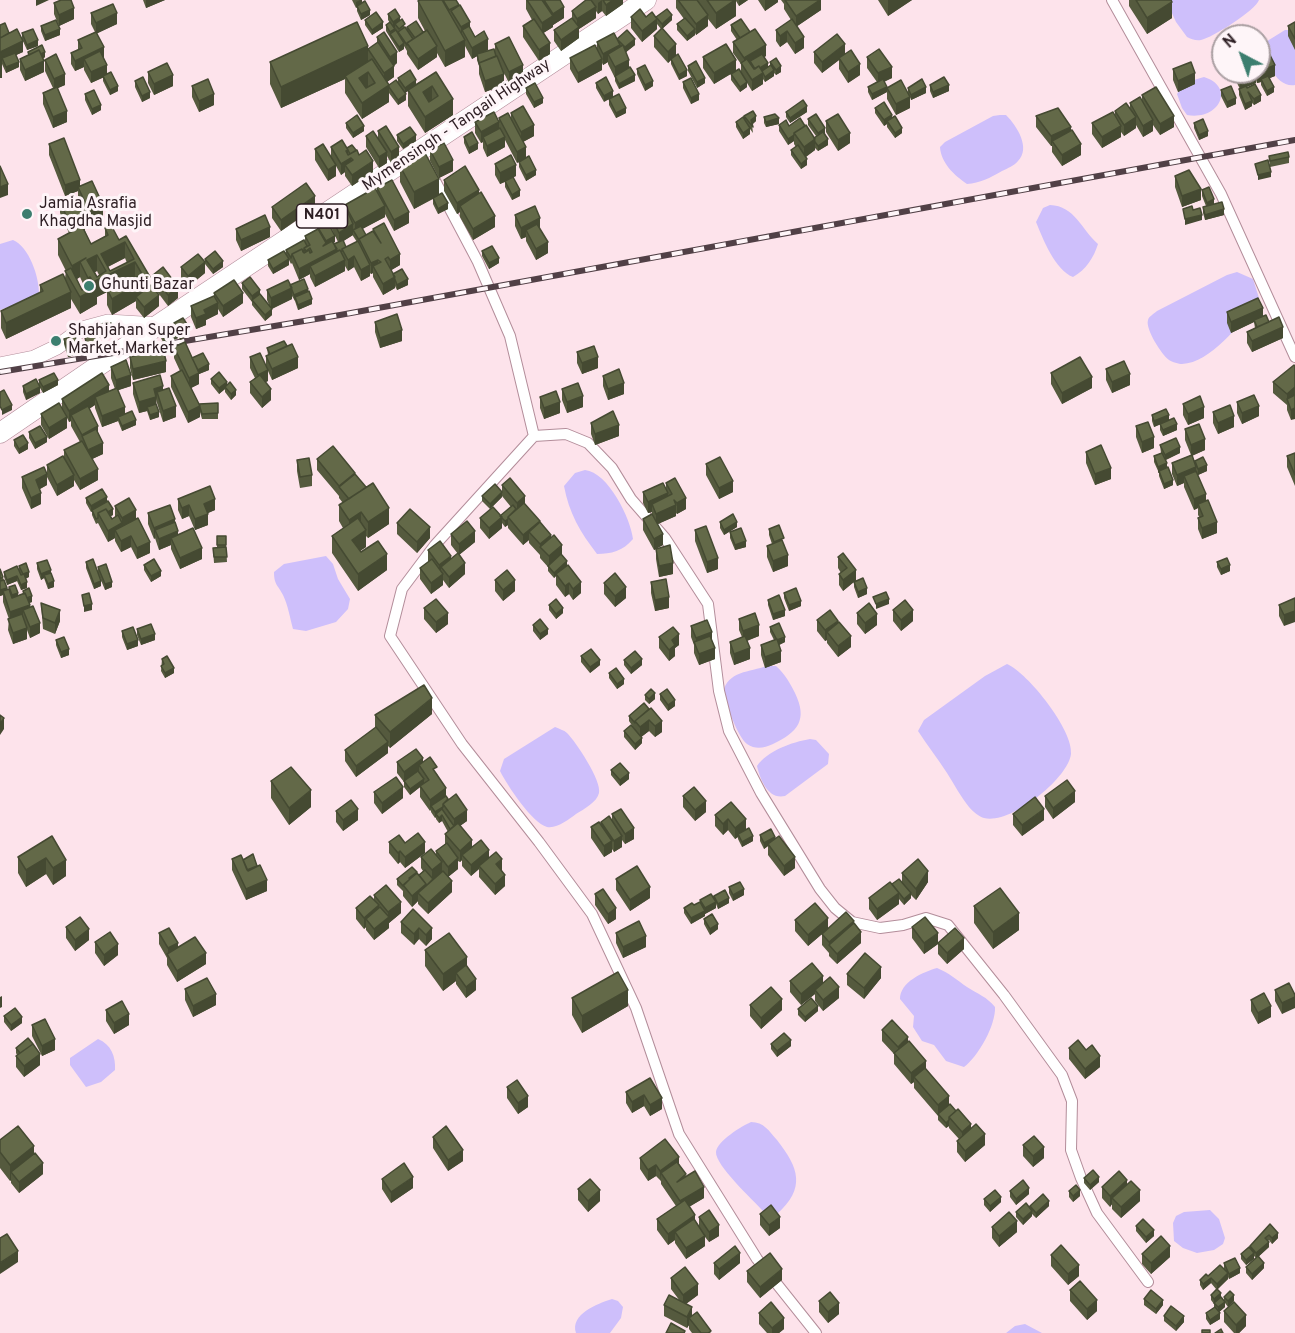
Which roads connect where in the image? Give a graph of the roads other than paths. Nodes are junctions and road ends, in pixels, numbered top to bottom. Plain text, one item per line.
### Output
1 (646, 0) edge
2 (1112, 0) edge
3 (419, 151) junction
4 (158, 325) junction
5 (1295, 357) edge
6 (0, 365) edge
7 (0, 433) edge
8 (534, 436) junction
9 (1148, 1282) dead end
10 (816, 1333) edge

1 - 3 highway, Mymensingh - Tangail Highway / N401
2 - 5 street
3 - 4 highway, Mymensingh - Tangail Highway / N401
3 - 8 street
4 - 6 street
4 - 7 highway, Mymensingh - Tangail Highway / N401
8 - 9 street
8 - 10 street

